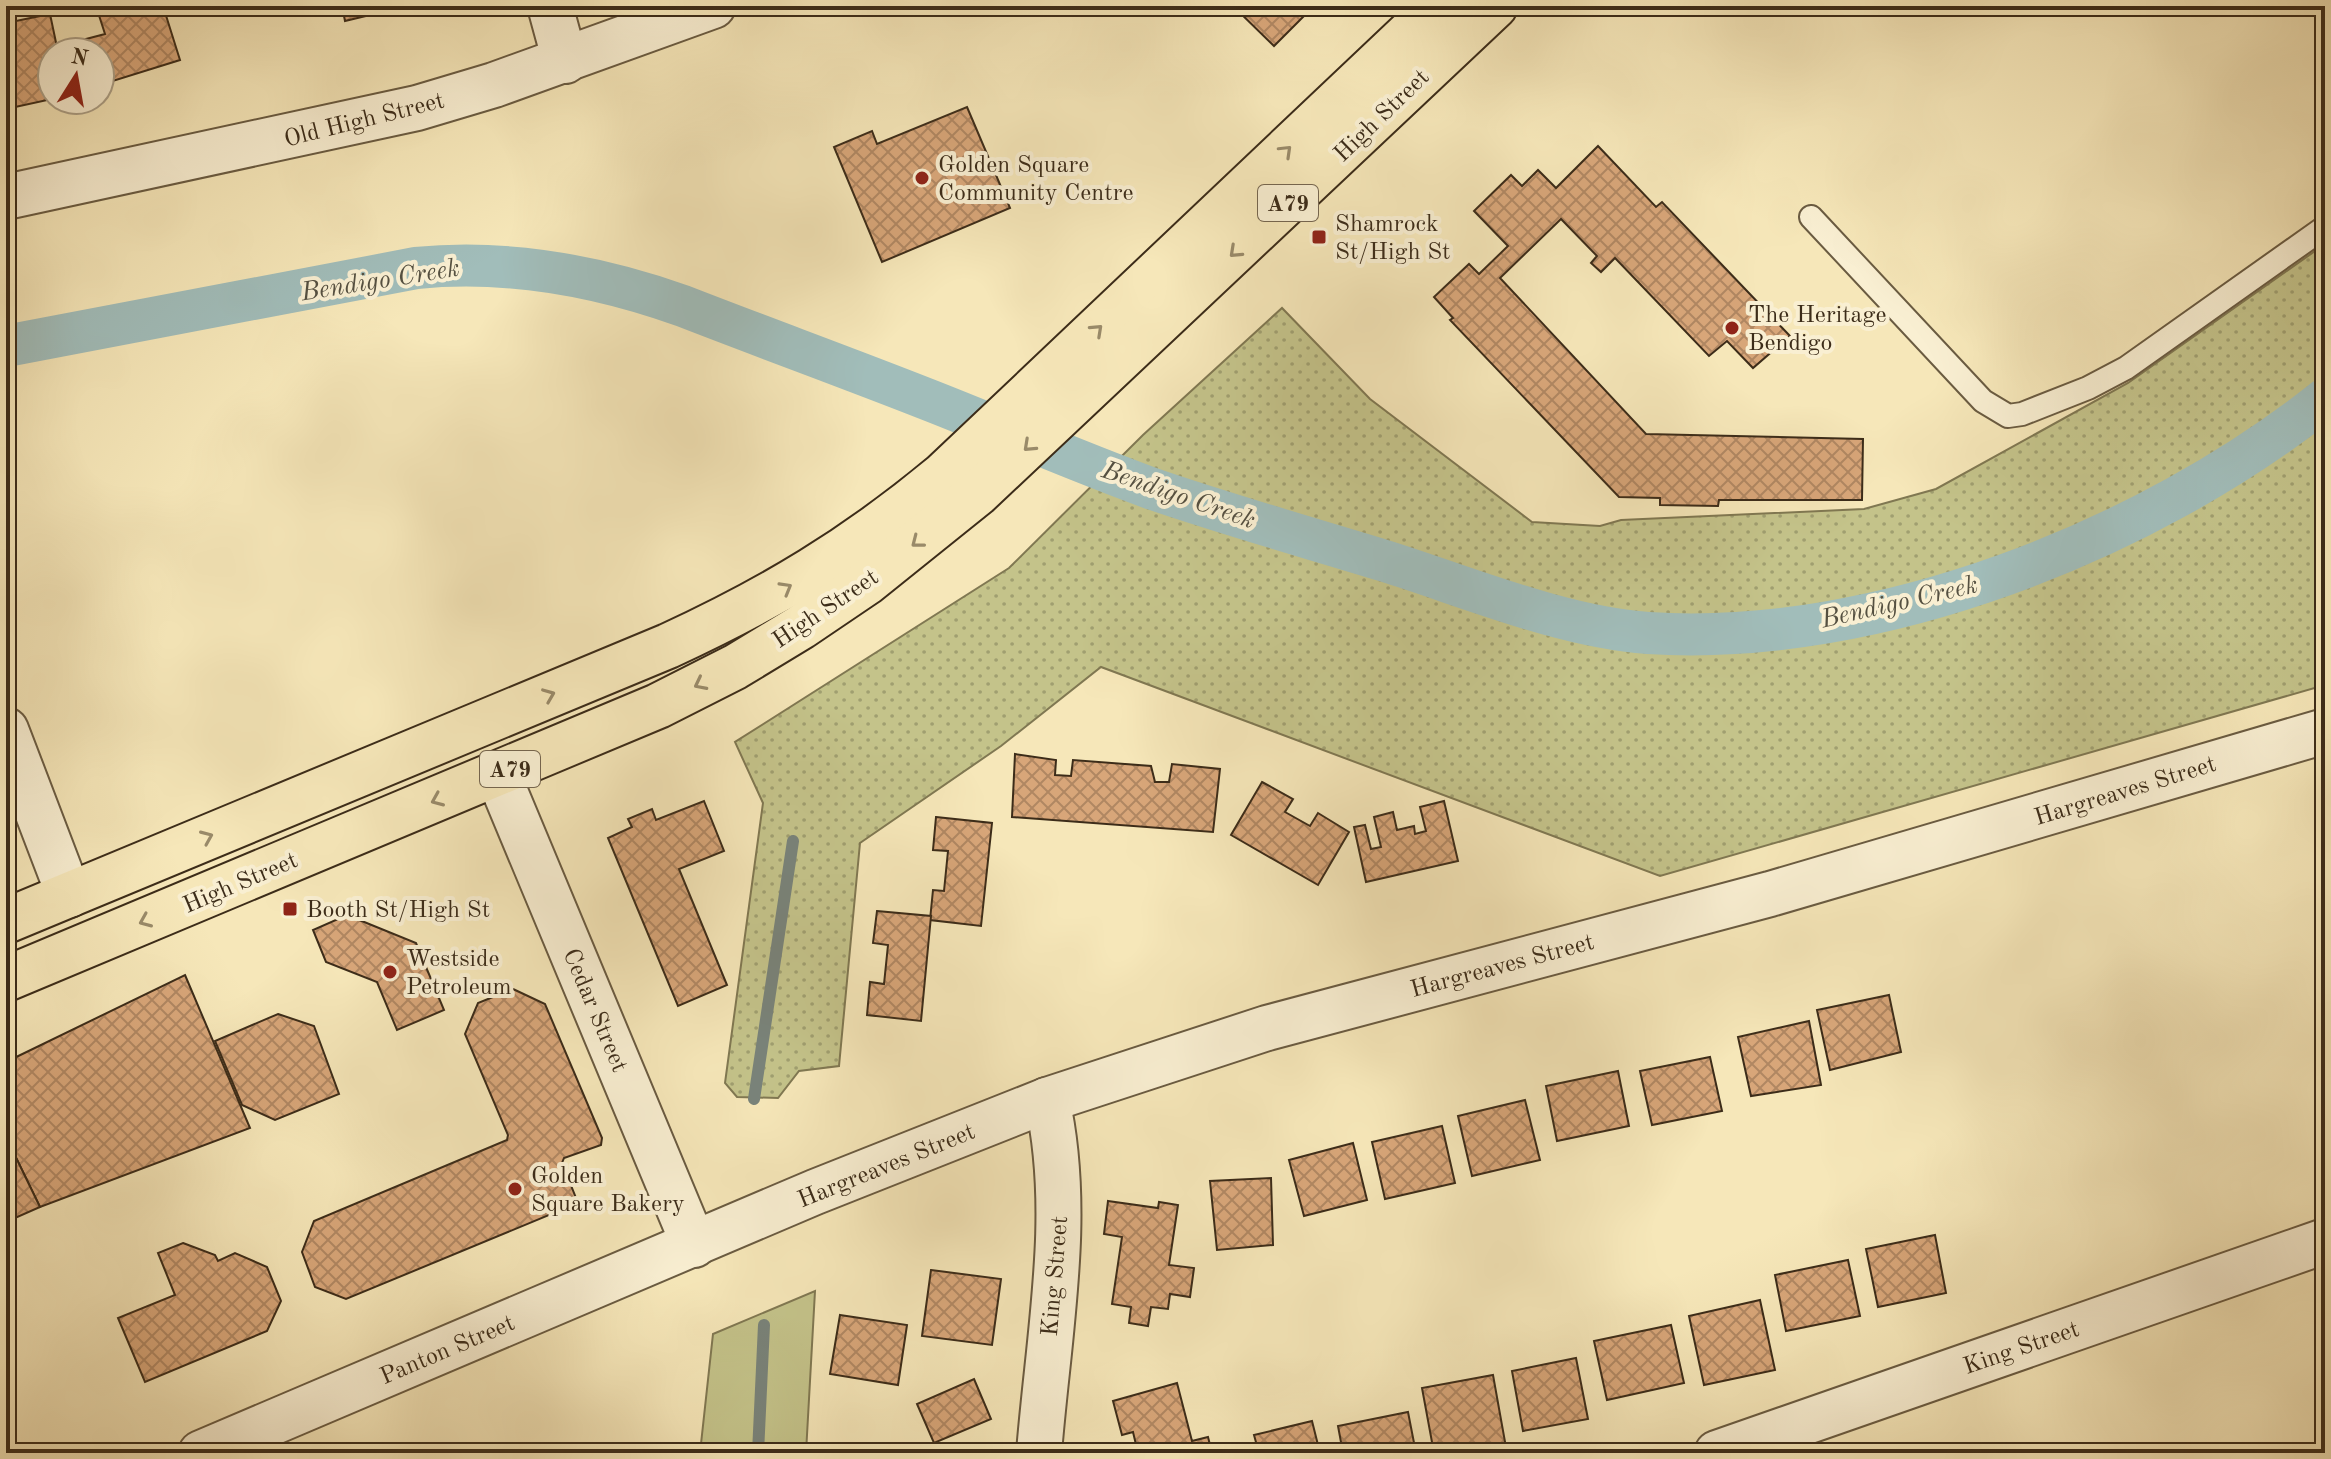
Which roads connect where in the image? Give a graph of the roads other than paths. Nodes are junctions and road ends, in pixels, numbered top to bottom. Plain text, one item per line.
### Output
1 (550, 6) edge
2 (713, 6) edge
3 (1438, 6) edge
4 (1495, 6) edge
5 (565, 61) junction
6 (6, 197) edge
7 (1811, 217) dead end
8 (2325, 227) edge
9 (1060, 391) junction
10 (960, 484) junction
11 (477, 725) junction
12 (6, 730) edge
13 (2325, 731) edge
14 (498, 775) junction
15 (69, 895) junction
16 (6, 921) edge
17 (6, 979) edge
18 (1047, 1100) junction
19 (2325, 1241) edge
20 (694, 1245) junction
21 (201, 1453) edge
22 (1039, 1453) edge
23 (1717, 1453) edge

1 - 5 street
2 - 5 street, Old High Street
9 -> 3 highway, High Street / A79
4 -> 9 highway, High Street / A79
5 - 6 street, Old High Street
7 - 8 lane
9 - 10 highway, High Street / A79
11 -> 10 highway, High Street / A79
10 -> 14 highway, High Street / A79
11 - 14 highway
15 -> 11 highway, High Street / A79
12 - 15 street
13 - 18 street, Hargreaves Street
14 -> 17 highway, High Street / A79
14 - 20 street, Cedar Street
15 - 16 highway, High Street / A79
18 - 20 street, Hargreaves Street
18 - 22 street, King Street
19 - 23 street, King Street
20 - 21 street, Panton Street

